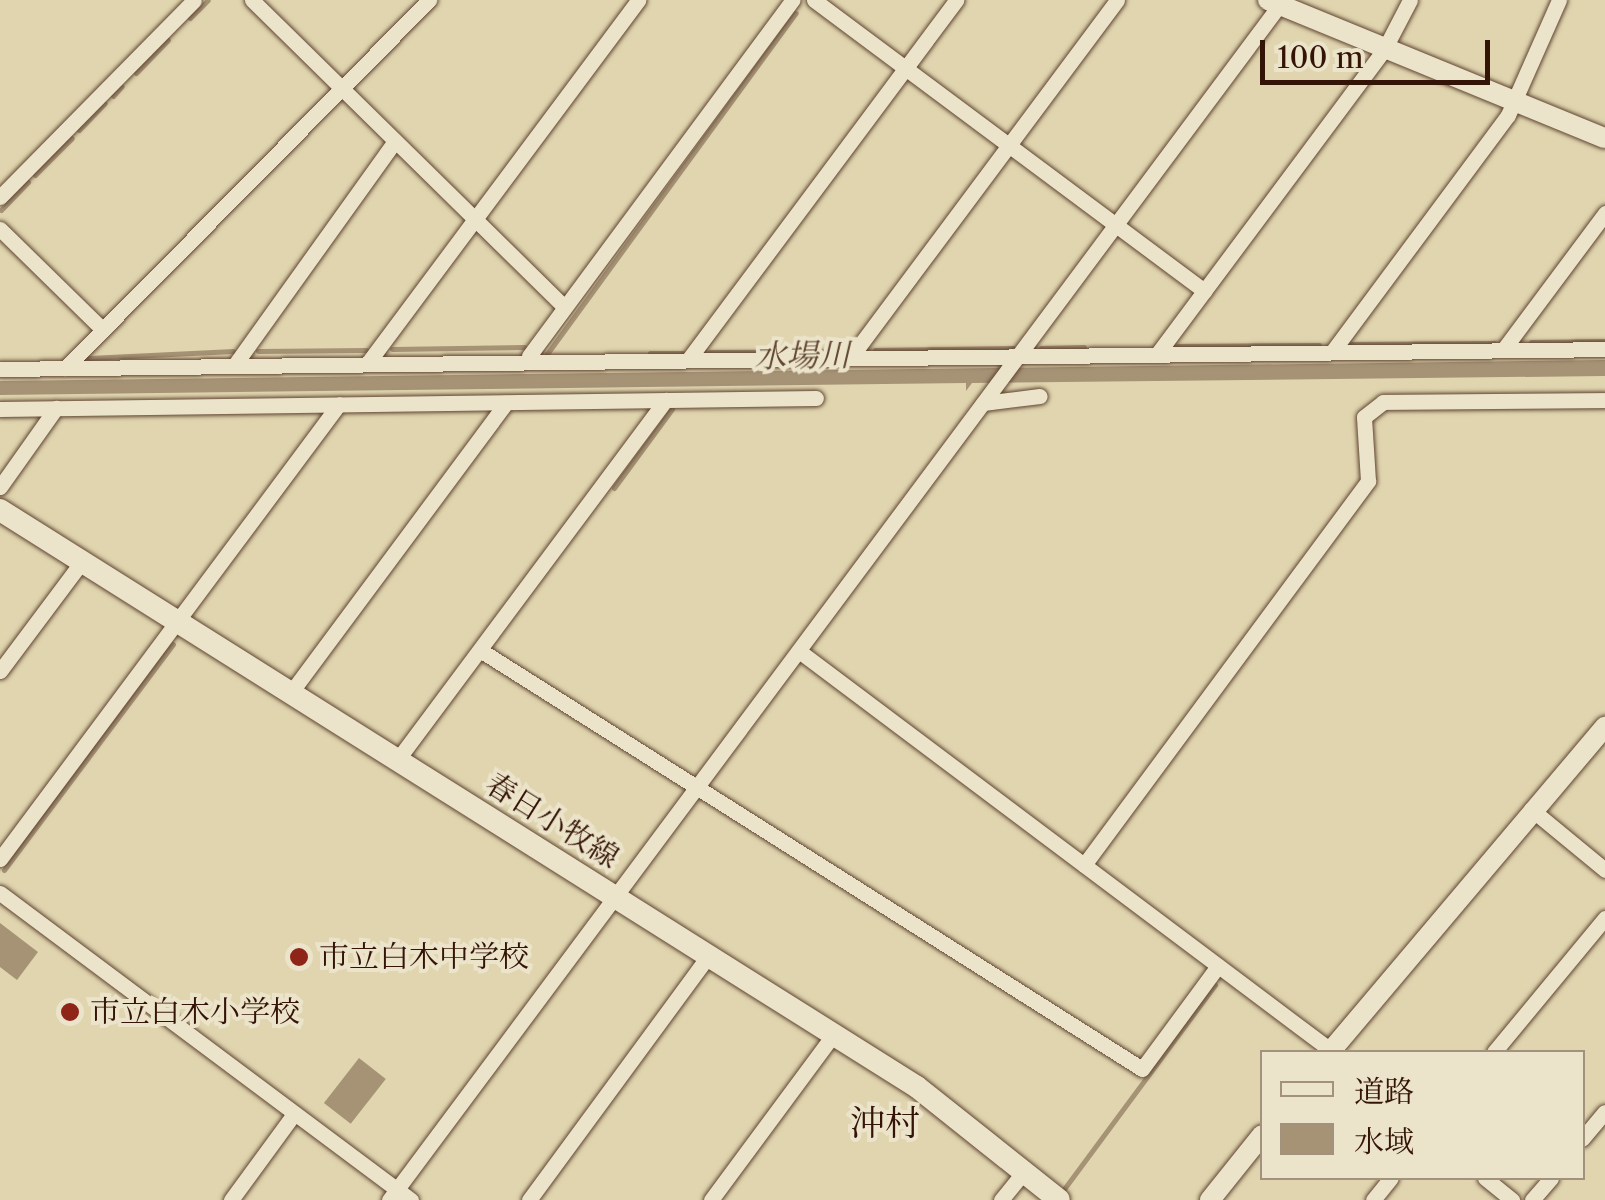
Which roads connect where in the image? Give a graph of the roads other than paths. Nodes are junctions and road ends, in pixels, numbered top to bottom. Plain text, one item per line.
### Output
1 (194, 0) edge
2 (252, 0) edge
3 (429, 0) edge
4 (638, 0) edge
5 (792, 0) edge
6 (814, 0) edge
7 (956, 0) edge
8 (1117, 0) edge
9 (1410, 0) edge
10 (1558, 0) edge
11 (1277, 2) edge
12 (1385, 48) junction
13 (905, 68) junction
14 (342, 88) junction
15 (1516, 102) junction
16 (1605, 138) edge
17 (395, 141) junction
18 (1008, 145) junction
19 (0, 196) edge
20 (1605, 213) edge
21 (475, 219) junction
22 (1116, 226) junction
23 (0, 229) edge
24 (1204, 291) junction
25 (564, 307) junction
26 (103, 330) junction
27 (1605, 349) edge
28 (1502, 350) junction
29 (1332, 352) junction
30 (1158, 353) junction
31 (529, 356) junction
32 (851, 357) junction
33 (1018, 358) junction
34 (370, 360) junction
35 (688, 360) junction
36 (236, 364) junction
37 (0, 368) edge
38 (65, 368) junction
39 (1040, 396) dead end
40 (816, 398) dead end
41 (666, 400) junction
42 (1605, 400) edge
43 (985, 401) junction
44 (506, 403) junction
45 (339, 404) junction
46 (56, 408) junction
47 (0, 409) edge
48 (0, 487) edge
49 (0, 510) edge
50 (83, 560) junction
51 (179, 618) junction
52 (480, 650) junction
53 (798, 650) junction
54 (0, 671) edge
55 (292, 691) junction
56 (1605, 726) edge
57 (398, 759) junction
58 (697, 787) junction
59 (1531, 809) junction
60 (0, 859) edge
61 (1084, 865) junction
62 (1605, 870) edge
63 (0, 893) edge
64 (616, 896) junction
65 (1605, 918) edge
66 (709, 955) junction
67 (1218, 966) junction
68 (834, 1034) junction
69 (1329, 1050) edge
70 (1334, 1050) edge
71 (1496, 1050) edge
72 (1605, 1112) edge
73 (294, 1114) junction
74 (1585, 1135) edge
75 (1260, 1138) edge
76 (1024, 1172) junction
77 (1389, 1180) edge
78 (1487, 1180) edge
79 (1548, 1180) edge
80 (393, 1195) edge
81 (230, 1200) edge
82 (411, 1200) edge
83 (529, 1200) edge
84 (711, 1200) edge
85 (1001, 1200) edge
86 (1059, 1200) edge
87 (1210, 1200) edge
88 (1373, 1200) edge
89 (1512, 1200) edge
90 (1532, 1200) edge

1 - 19 street
2 - 14 street
3 - 14 street
4 - 21 street
5 - 25 street
6 - 13 street
7 - 13 street
8 - 18 street
9 - 12 street
10 - 15 street
11 - 12 street
11 - 22 street
12 - 15 street
12 - 24 street
13 - 18 street
13 - 35 street
14 - 17 street
14 - 26 street
15 - 16 street
15 - 29 street
17 - 21 street
17 - 36 street
18 - 22 street
18 - 32 street
20 - 28 street
21 - 25 street
21 - 34 street
22 - 24 street
22 - 33 street
23 - 26 street
24 - 30 street
25 - 31 street
26 - 38 street
27 - 28 street
28 - 29 street
29 - 30 street
30 - 33 street
31 - 34 street
31 - 35 street
32 - 33 street
32 - 35 street
33 - 43 street
34 - 36 street
36 - 38 street
37 - 38 street
39 - 43 street
40 - 41 street
41 - 44 street
41 - 52 street
42 - 61 street
43 - 53 street
44 - 45 street
44 - 55 street
45 - 46 street
45 - 51 street
46 - 47 street
46 - 48 street
49 - 50 main road, 春日小牧線
50 - 51 main road, 春日小牧線
50 - 54 street
51 - 55 main road, 春日小牧線
51 - 60 street
52 - 57 street
52 - 58 street
53 - 58 street
53 - 61 street
55 - 57 main road, 春日小牧線
56 - 59 street
57 - 64 main road, 春日小牧線
58 - 64 street
58 - 67 street
59 - 62 street
59 - 70 street
61 - 67 street
63 - 73 street
64 - 66 main road, 春日小牧線
64 - 80 street
65 - 71 street
66 - 68 main road, 春日小牧線
66 - 83 street
67 - 69 street
68 - 76 main road, 春日小牧線
68 - 84 street
72 - 74 street
73 - 80 street
73 - 81 street
75 - 87 street
76 - 85 street
76 - 86 main road, 春日小牧線
77 - 88 street
78 - 89 street
79 - 90 street
80 - 82 street

